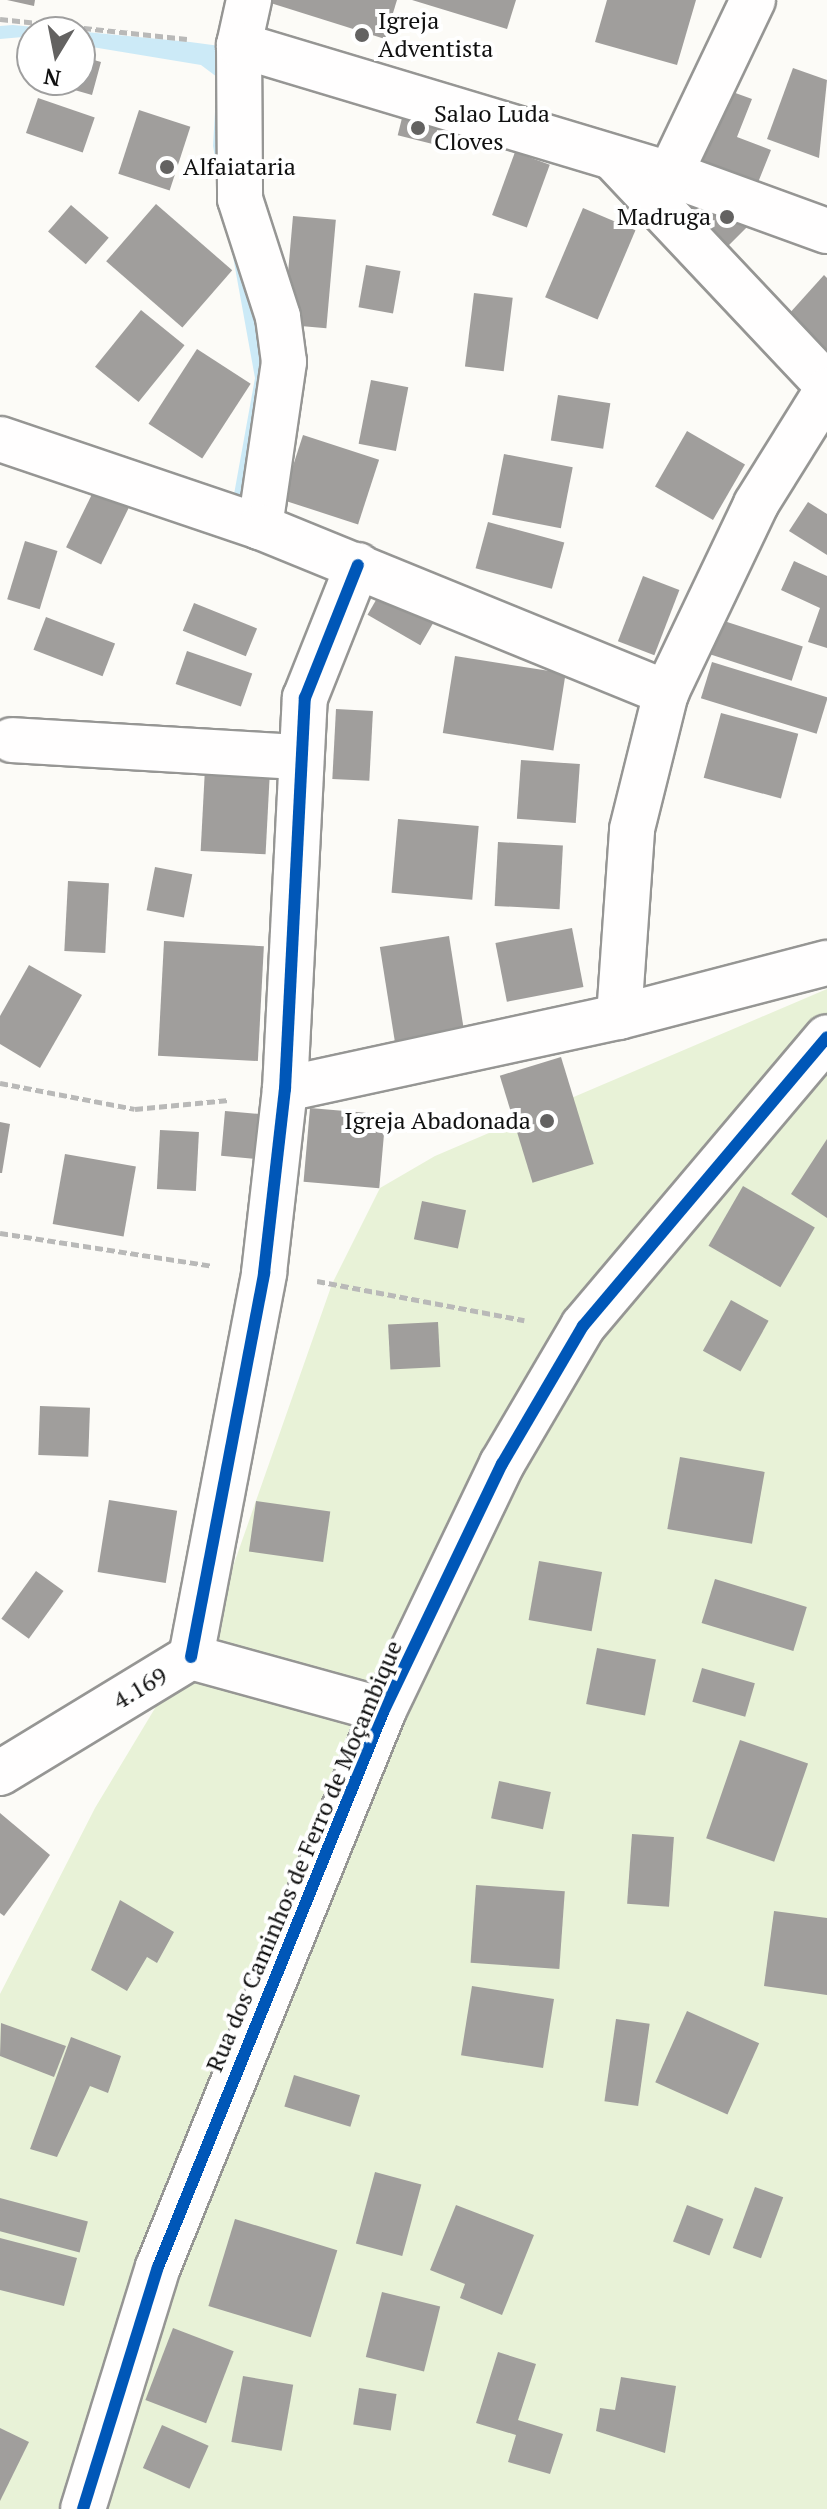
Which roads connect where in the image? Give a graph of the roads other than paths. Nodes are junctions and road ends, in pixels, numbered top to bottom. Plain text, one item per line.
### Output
1 (249, 0) edge
2 (753, 0) edge
3 (239, 45) junction
4 (615, 160) junction
5 (670, 174) junction
6 (827, 231) edge
7 (827, 388) edge
8 (0, 439) edge
9 (260, 527) junction
10 (358, 565) junction
11 (666, 693) junction
12 (12, 740) dead end
13 (300, 757) junction
14 (827, 963) edge
15 (619, 1017) junction
16 (827, 1037) edge
17 (285, 1089) junction
18 (191, 1657) junction
19 (384, 1710) junction
20 (0, 1773) edge
21 (83, 2509) edge

1 - 3 street
2 - 5 street
3 - 4 street
3 - 9 street
4 - 5 street
4 - 7 street
5 - 6 street
7 - 11 street
8 - 9 street
9 - 10 street
10 - 11 street
10 - 13 street
11 - 15 street
12 - 13 street
13 - 17 street
14 - 15 street
15 - 17 street
16 - 19 street, Rua dos Caminhos de Ferro de Moçambique
17 - 18 street
18 - 19 street, 4.169
18 - 20 street, 4.169
19 - 21 street, Rua dos Caminhos de Ferro de Moçambique

